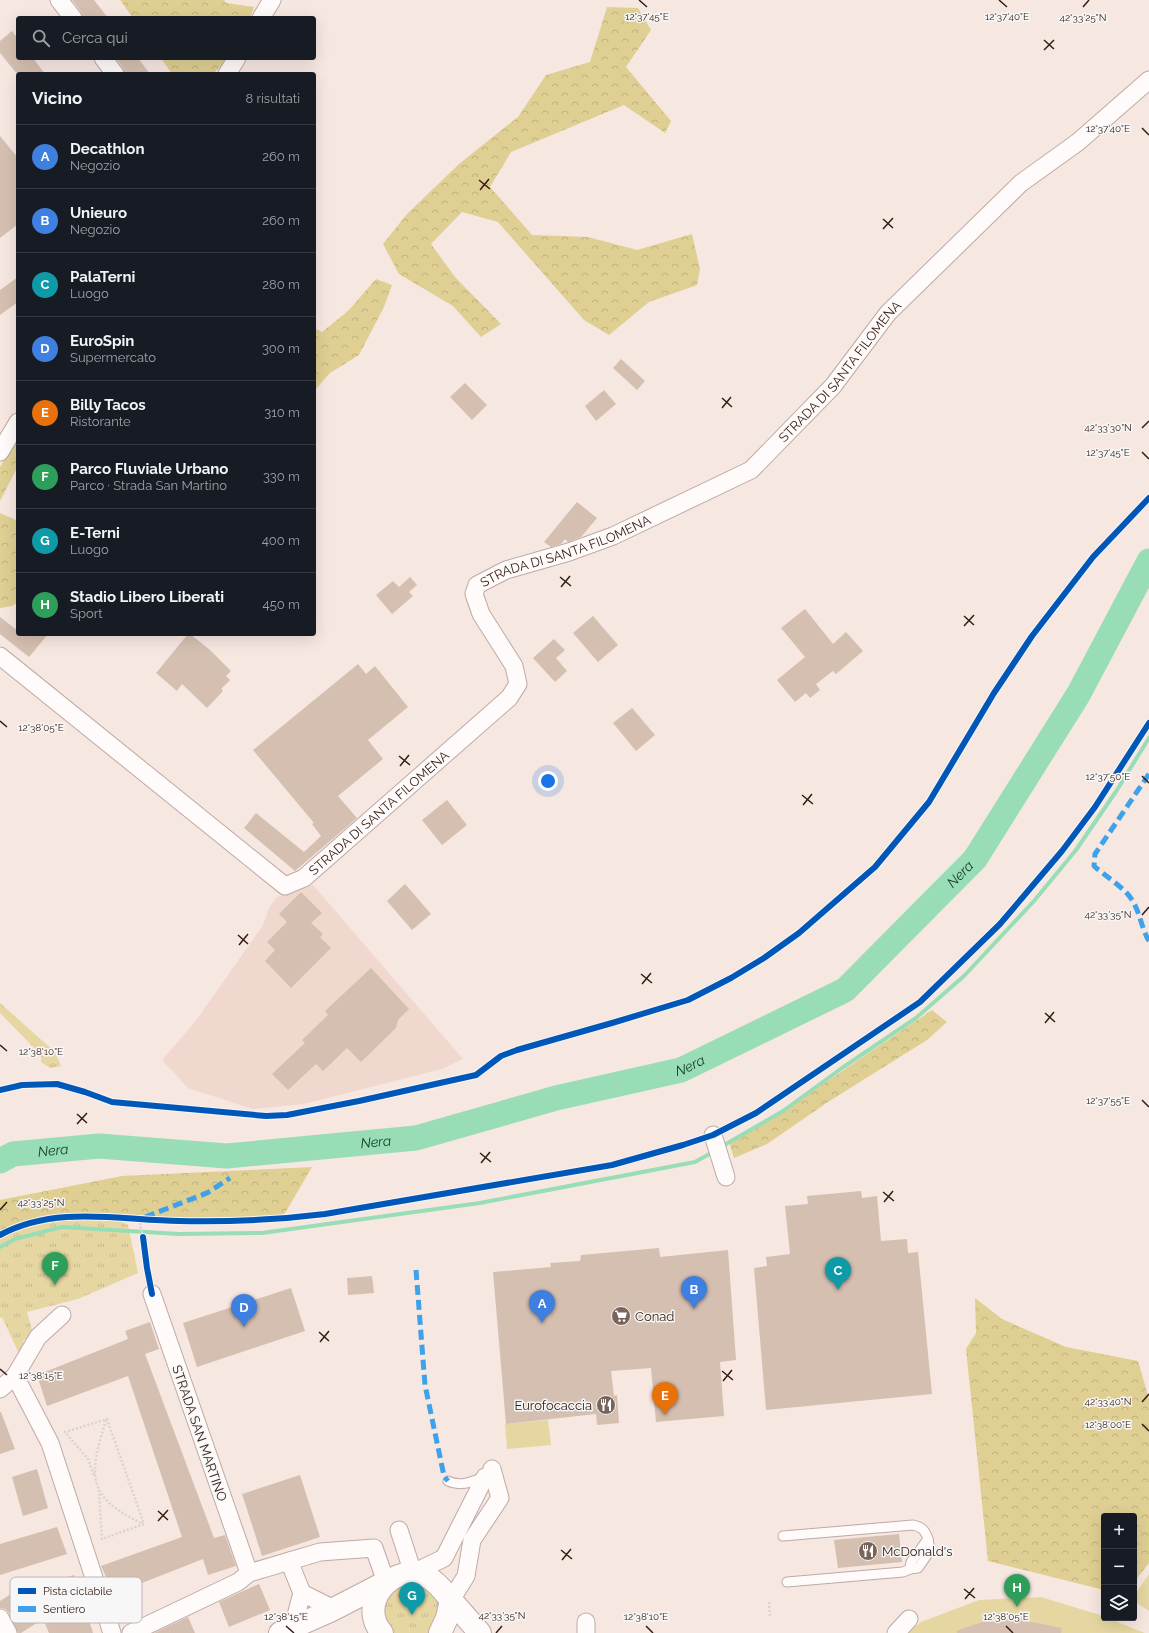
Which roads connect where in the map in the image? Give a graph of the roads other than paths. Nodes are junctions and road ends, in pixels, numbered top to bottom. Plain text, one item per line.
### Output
1 (59, 0) edge
2 (272, 0) edge
3 (71, 16) edge
4 (262, 16) edge
5 (104, 60) edge
6 (236, 60) edge
7 (114, 72) edge
8 (228, 72) edge
9 (1149, 80) edge
10 (16, 425) edge
11 (0, 452) edge
12 (0, 656) edge
13 (713, 1135) dead end
14 (726, 1177) dead end
15 (152, 1294) dead end
16 (62, 1315) dead end
17 (15, 1376) junction
18 (0, 1389) edge
19 (488, 1473) junction
20 (448, 1480) dead end
21 (783, 1536) dead end
22 (374, 1548) junction
23 (289, 1561) junction
24 (249, 1573) junction
25 (413, 1573) junction
26 (94, 1577) edge
27 (386, 1582) junction
28 (787, 1582) dead end
29 (302, 1593) junction
30 (451, 1600) junction
31 (334, 1609) junction
32 (0, 1618) edge
33 (909, 1619) dead end
34 (109, 1623) edge
35 (286, 1630) edge
36 (8, 1633) edge
37 (112, 1633) edge
38 (131, 1633) edge
39 (382, 1633) edge
40 (440, 1633) edge
41 (480, 1633) edge
42 (896, 1633) edge

1 - 3 street
2 - 4 street
5 - 7 street
6 - 8 street
9 - 12 street, STRADA DI SANTA FILOMENA
10 - 11 street
13 - 14 street
15 - 24 street, STRADA SAN MARTINO
16 - 17 street
17 - 18 street
17 - 26 street
19 - 20 lane
19 - 25 street
19 - 30 street
21 - 28 lane
22 - 23 street
22 - 25 street
22 - 27 street
23 - 24 street
23 - 29 street
24 - 38 street
25 - 27 main road
25 - 30 main road
27 - 31 main road
27 - 39 main road
29 - 31 street
29 - 35 street
30 - 40 main road
30 - 41 main road
31 - 35 main road
32 - 36 street
33 - 42 street
34 - 37 street

